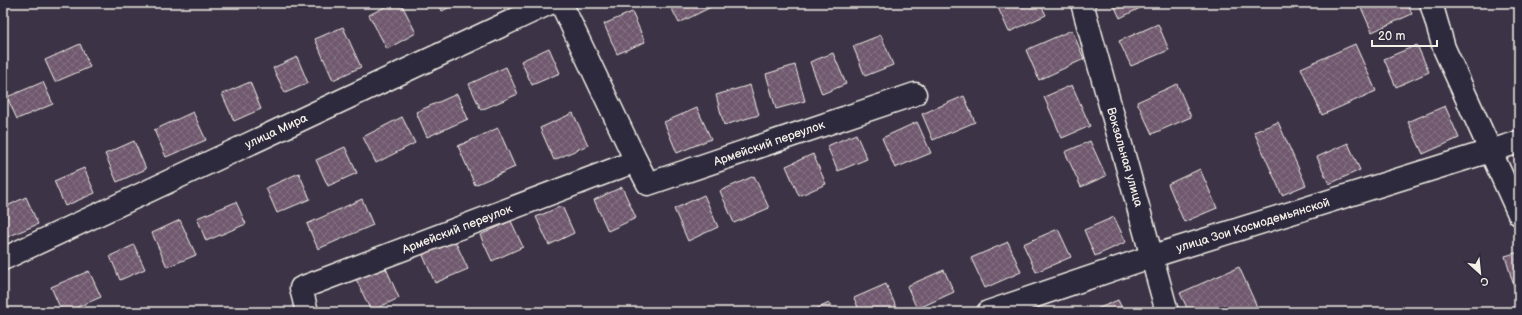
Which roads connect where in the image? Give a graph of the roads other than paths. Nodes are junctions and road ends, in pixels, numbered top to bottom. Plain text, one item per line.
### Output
1 (550, 3) edge
2 (561, 3) edge
3 (1082, 3) edge
4 (1431, 3) edge
5 (915, 94) dead end
6 (1519, 142) edge
7 (1490, 151) junction
8 (636, 161) junction
9 (1519, 214) edge
10 (1153, 256) junction
11 (3, 259) edge
12 (307, 312) edge
13 (988, 312) edge
14 (1167, 312) edge

1 - 11 street, улица Мира
2 - 8 street, Армейский переулок
3 - 10 street, Вокзальная улица
4 - 7 street
5 - 8 street, Армейский переулок
6 - 7 street, улица Зои Космодемьянской
7 - 9 street
7 - 10 street, улица Зои Космодемьянской
8 - 12 street, Армейский переулок
10 - 13 street, улица Зои Космодемьянской
10 - 14 street, Вокзальная улица

